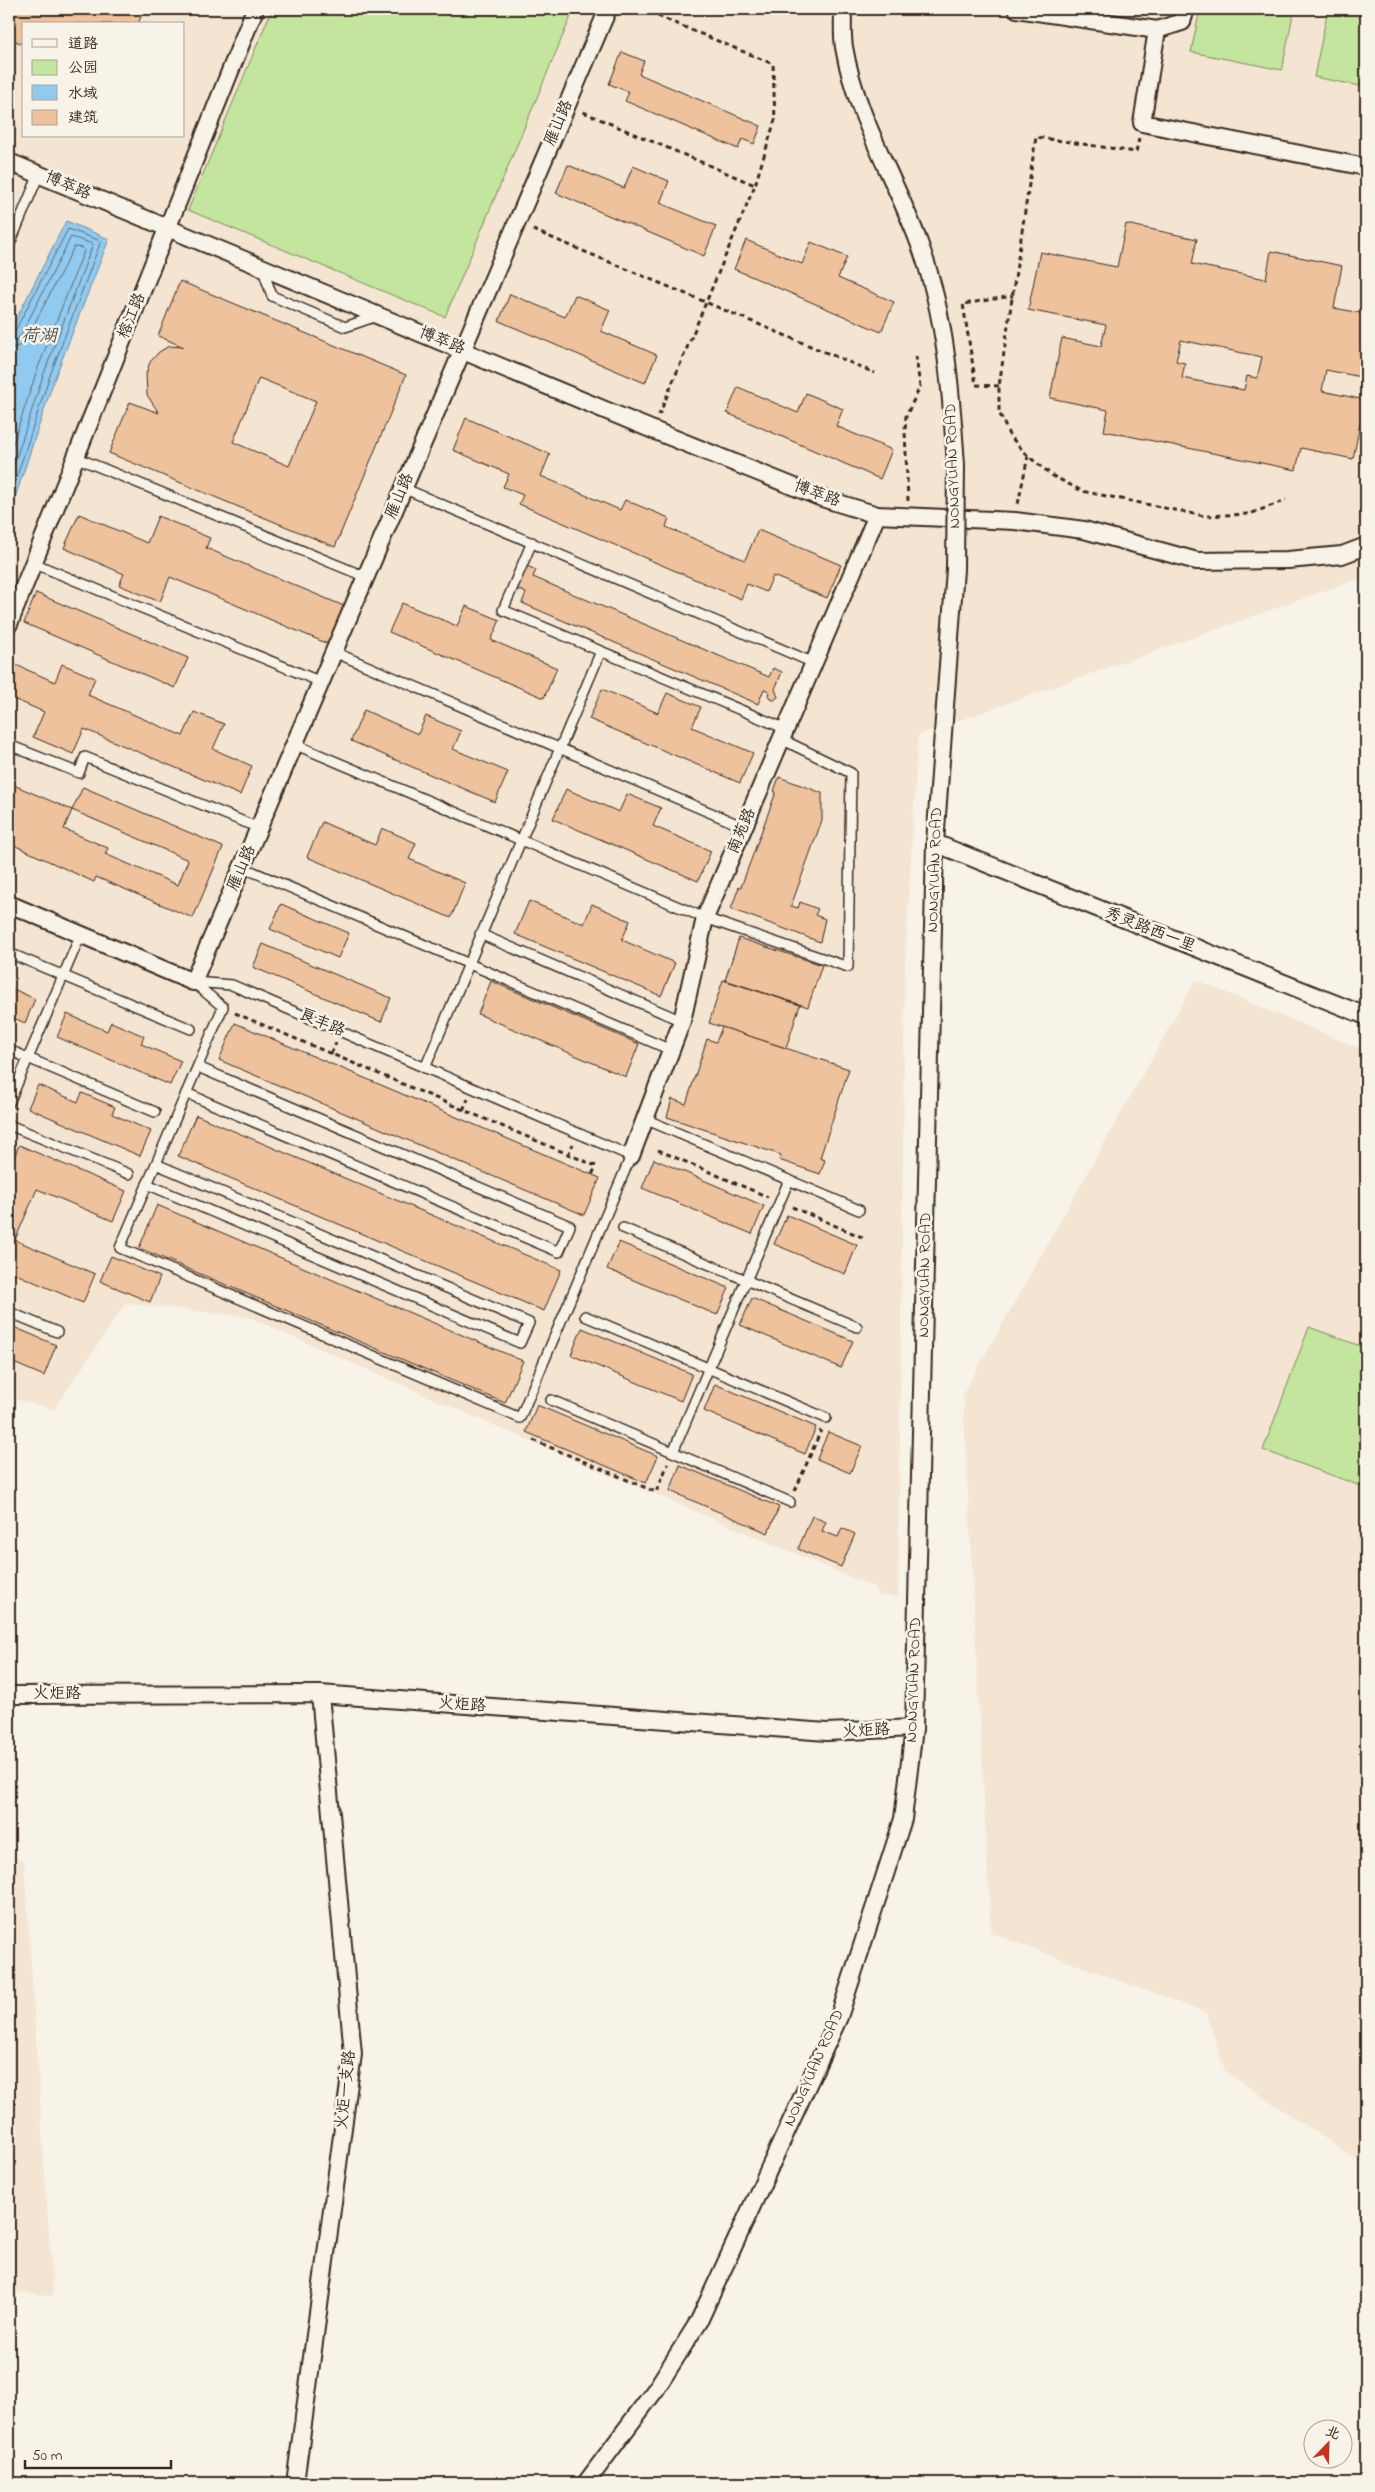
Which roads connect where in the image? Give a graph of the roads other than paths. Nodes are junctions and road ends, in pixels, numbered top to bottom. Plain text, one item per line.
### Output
1 (255, 9) edge
2 (608, 9) edge
3 (843, 9) edge
4 (1017, 9) edge
5 (1186, 9) edge
6 (1157, 30) junction
7 (9, 162) edge
8 (1366, 167) edge
9 (39, 174) junction
10 (167, 228) junction
11 (9, 246) edge
12 (262, 267) junction
13 (379, 316) junction
14 (462, 350) junction
15 (76, 457) junction
16 (404, 488) junction
17 (877, 514) junction
18 (532, 542) junction
19 (1366, 546) edge
20 (33, 563) junction
21 (366, 577) junction
22 (9, 624) edge
23 (601, 651) junction
24 (334, 652) junction
25 (814, 663) junction
26 (321, 682) junction
27 (784, 734) junction
28 (294, 744) junction
29 (9, 745) edge
30 (560, 748) junction
31 (744, 826) junction
32 (259, 828) junction
33 (520, 840) junction
34 (935, 843) junction
35 (242, 867) junction
36 (9, 904) edge
37 (705, 918) junction
38 (80, 934) junction
39 (480, 934) junction
40 (9, 953) edge
41 (468, 963) junction
42 (63, 976) junction
43 (193, 982) junction
44 (1366, 1016) edge
45 (682, 1021) junction
46 (191, 1029) dead end
47 (9, 1050) edge
48 (671, 1050) junction
49 (28, 1059) junction
50 (198, 1067) junction
51 (425, 1068) junction
52 (186, 1093) junction
53 (9, 1103) edge
54 (155, 1112) dead end
55 (645, 1119) junction
56 (9, 1125) edge
57 (631, 1156) junction
58 (156, 1164) junction
59 (129, 1174) dead end
60 (789, 1180) junction
61 (148, 1184) junction
62 (859, 1210) dead end
63 (623, 1228) dead end
64 (746, 1280) junction
65 (9, 1312) edge
66 (585, 1316) dead end
67 (856, 1327) dead end
68 (57, 1332) dead end
69 (709, 1369) junction
70 (550, 1400) dead end
71 (826, 1418) road end
72 (674, 1452) junction
73 (790, 1502) road end
74 (320, 1694) junction
75 (9, 1695) edge
76 (914, 1728) junction
77 (295, 2483) edge
78 (586, 2483) edge

1 - 10 street, 榕江路
2 - 14 street, 雁山路
3 - 34 street, NONGYUAN ROAD, bridge
4 - 6 street
5 - 6 street
6 - 8 street
7 - 9 street, 博萃路
9 - 10 street, 博萃路
9 - 11 lane
10 - 12 street, 博萃路
10 - 15 street, 榕江路
12 - 13 street, 博萃路
12 - 13 lane
13 - 14 street, 博萃路
14 - 16 street, 雁山路
14 - 17 street, 博萃路
15 - 20 street, 榕江路
15 - 21 lane
16 - 18 lane
16 - 21 street, 雁山路
17 - 19 street, 博萃路
17 - 25 street, 南苑路
18 - 23 lane
18 - 25 lane
20 - 22 street, 榕江路
20 - 26 lane
21 - 24 street, 雁山路
23 - 27 lane
23 - 30 lane
24 - 26 street, 雁山路
24 - 30 lane
25 - 27 street, 南苑路
26 - 28 street, 雁山路
27 - 31 street, 南苑路
27 - 37 lane
28 - 32 street, 雁山路
28 - 33 lane
29 - 32 lane
30 - 31 lane
30 - 33 lane
31 - 37 street, 南苑路
32 - 35 street, 雁山路
33 - 37 lane
33 - 39 lane
34 - 44 street, 秀灵路西一里
34 - 76 street, NONGYUAN ROAD
35 - 41 lane
35 - 43 street, 雁山路
36 - 38 street, 良丰路
37 - 45 street, 南苑路
38 - 42 lane
38 - 43 street, 良丰路
39 - 41 lane
39 - 45 lane
40 - 42 lane
41 - 48 lane
41 - 51 lane
42 - 46 lane
42 - 49 lane
43 - 50 lane
43 - 51 lane, 良丰路
45 - 48 street, 南苑路
47 - 49 lane
48 - 55 street, 南苑路
49 - 53 lane
49 - 54 lane
50 - 52 lane
50 - 52 lane
51 - 57 lane, 良丰路
52 - 58 lane
55 - 57 street, 南苑路
55 - 60 lane
56 - 59 lane
57 - 61 lane
58 - 61 lane
58 - 61 lane
60 - 62 lane
60 - 64 lane
63 - 64 lane
64 - 67 lane
64 - 69 lane
65 - 68 lane
66 - 69 lane
69 - 71 lane
69 - 72 lane
70 - 72 lane
72 - 73 lane
74 - 75 street, 火炬路
74 - 76 street, 火炬路
74 - 77 street, 火炬一支路
76 - 78 street, NONGYUAN ROAD

